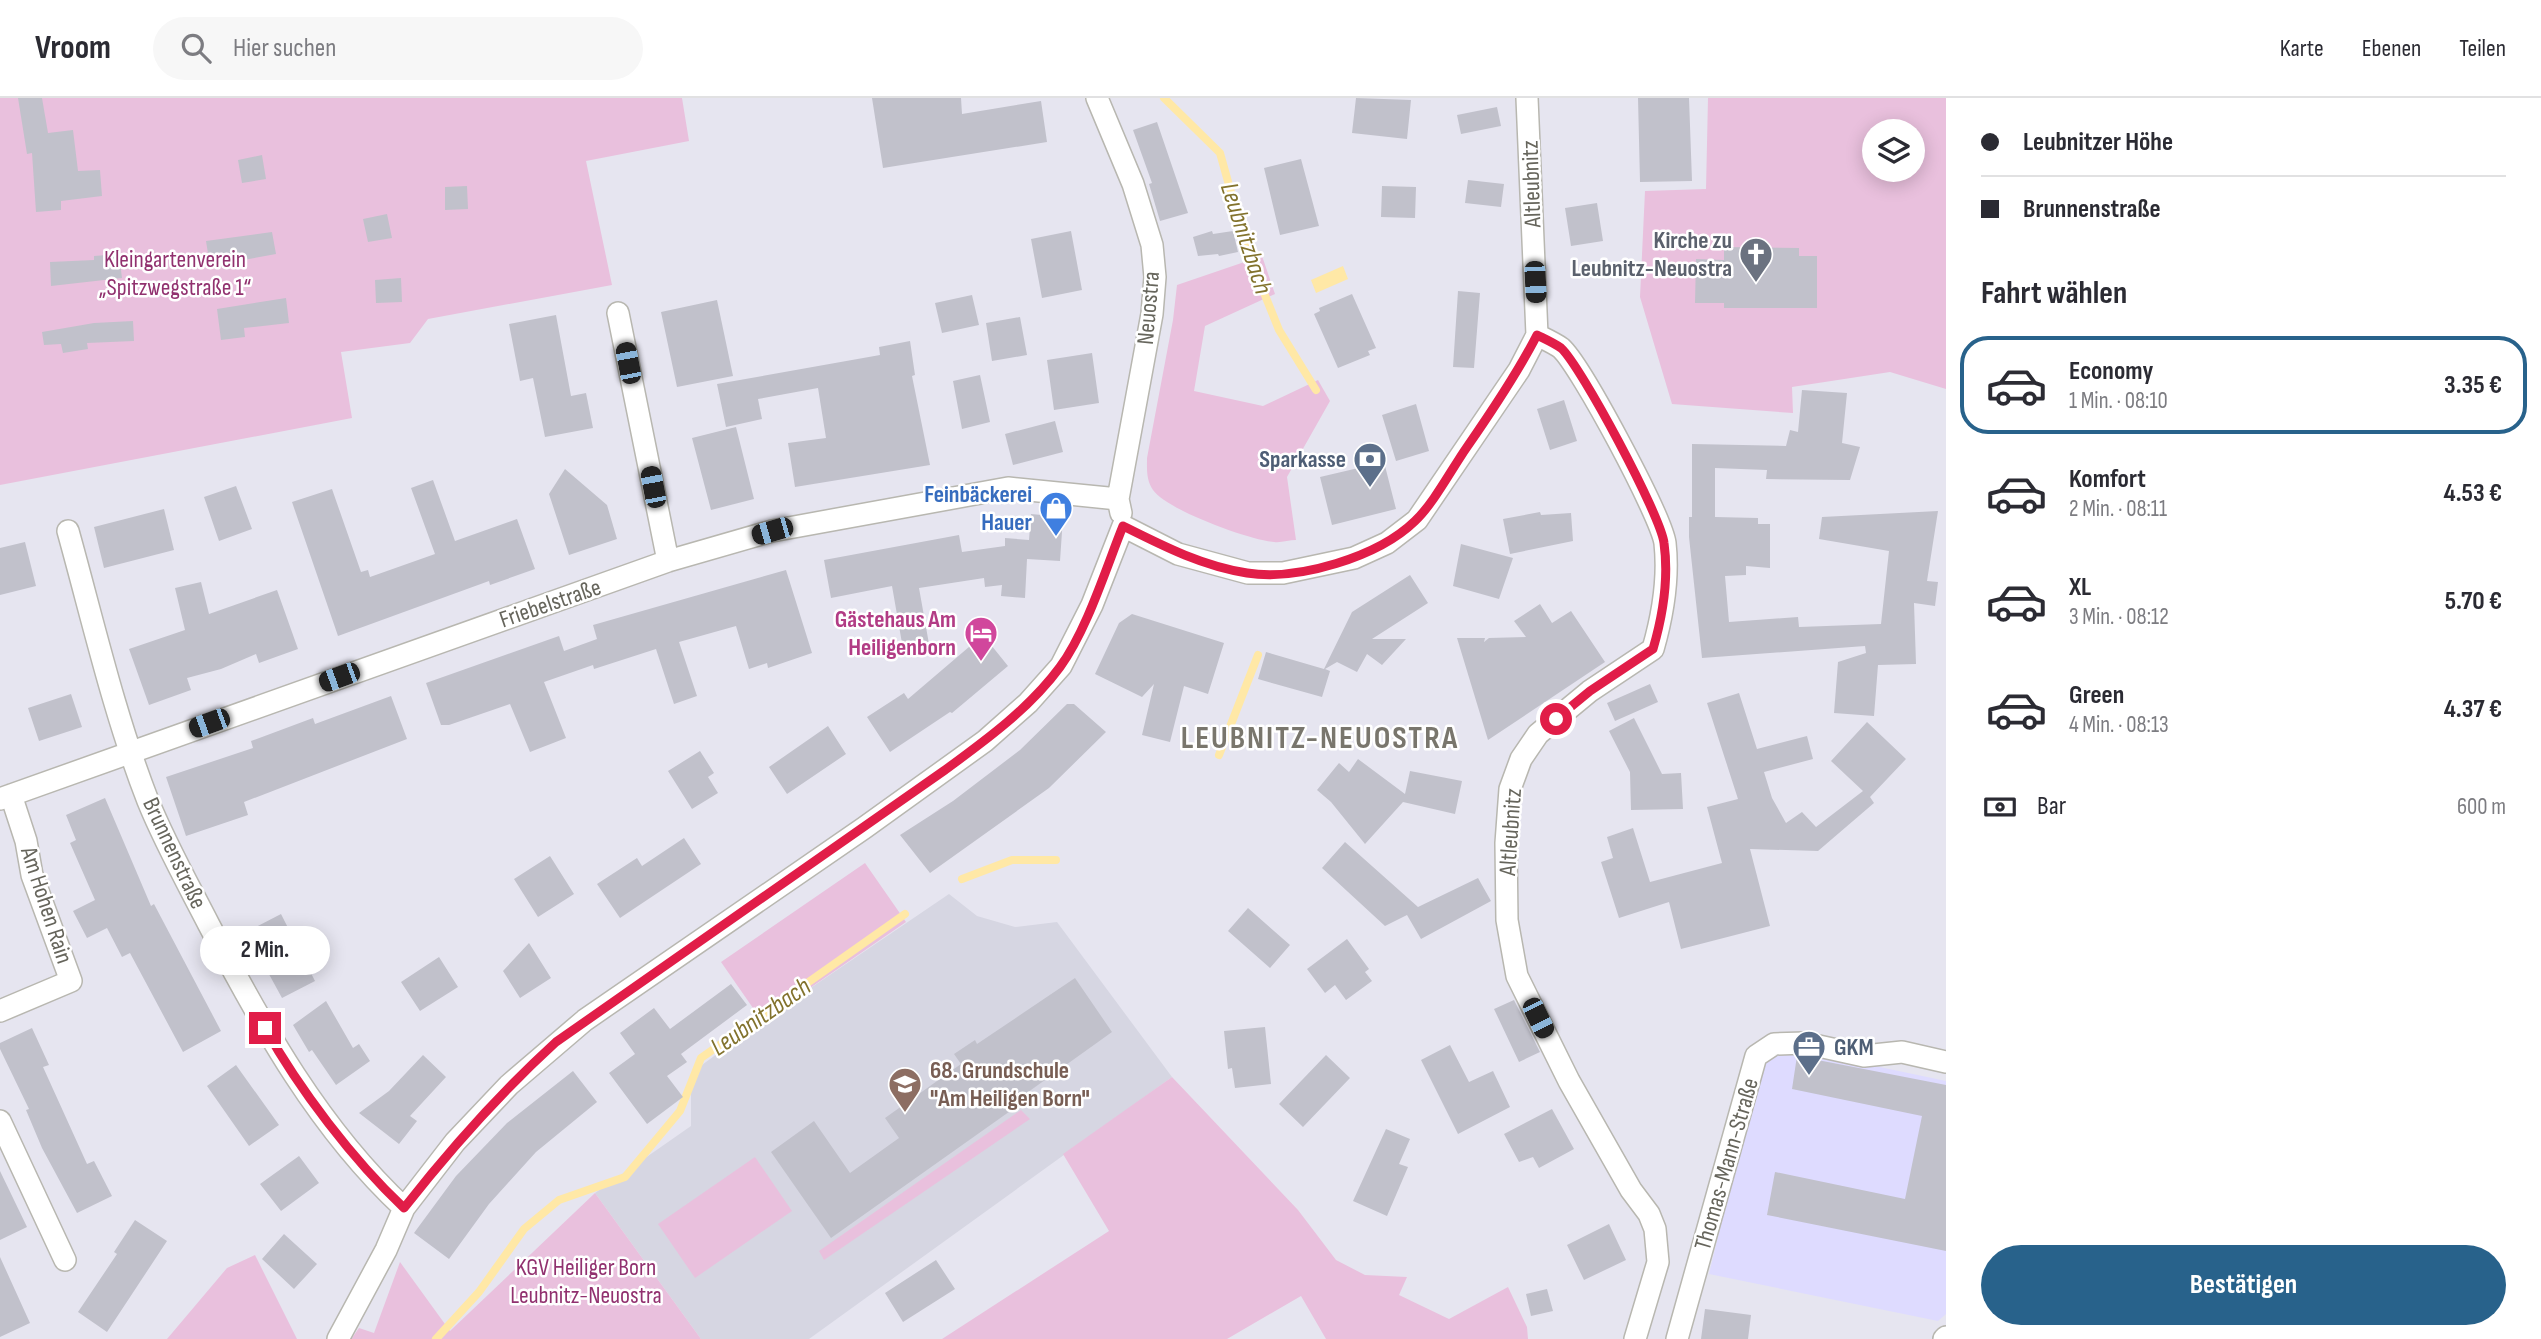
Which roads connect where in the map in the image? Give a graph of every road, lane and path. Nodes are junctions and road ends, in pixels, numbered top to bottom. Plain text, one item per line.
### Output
1 (1097, 98) edge
2 (1527, 98) edge
3 (618, 313) dead end
4 (1537, 335) junction
5 (1118, 499) junction
6 (1123, 526) junction
7 (68, 531) dead end
8 (668, 561) junction
9 (131, 751) junction
10 (5, 797) edge
11 (0, 1011) edge
12 (1946, 1062) edge
13 (0, 1121) edge
14 (404, 1208) junction
15 (65, 1260) dead end
16 (338, 1339) edge
17 (1635, 1339) edge
18 (1676, 1339) edge

1 - 5 street, Neuostra
2 - 4 street, Altleubnitz
3 - 8 street
4 - 6 street
4 - 17 street, Altleubnitz
5 - 6 street, Neuostra
5 - 8 street, Friebelstraße
6 - 14 street
7 - 9 street, Brunnenstraße
8 - 9 street, Friebelstraße
9 - 10 street, Friebelstraße
9 - 14 street, Brunnenstraße
10 - 11 street, Am Hohen Rain
12 - 18 street, Thomas-Mann-Straße
13 - 15 street
14 - 16 street

